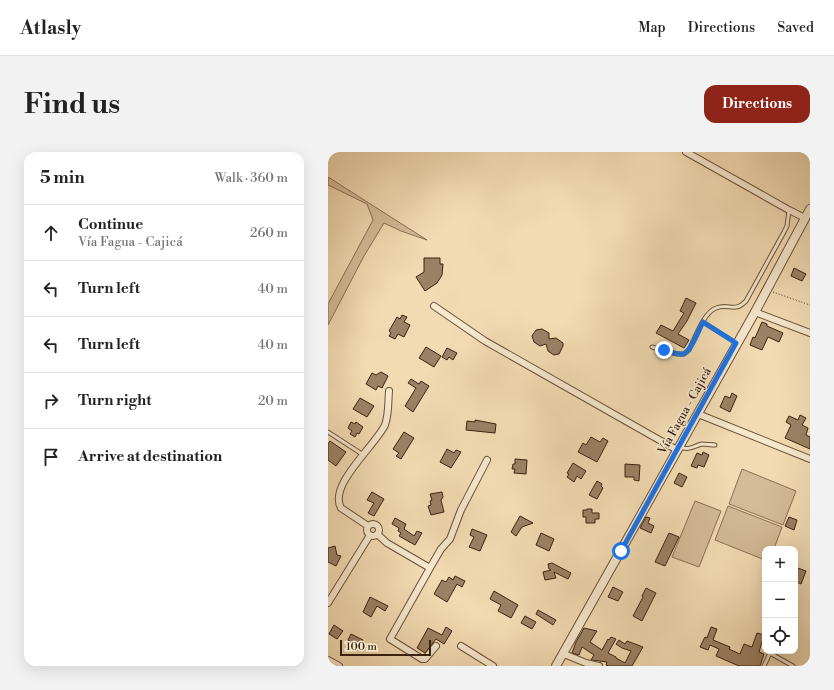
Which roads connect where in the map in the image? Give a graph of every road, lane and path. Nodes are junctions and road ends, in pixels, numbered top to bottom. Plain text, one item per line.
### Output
1 (686, 152) edge
2 (810, 209) edge
3 (789, 210) junction
4 (805, 218) junction
5 (767, 289) junction
6 (810, 305) edge
7 (434, 306) dead end
8 (755, 312) junction
9 (703, 322) junction
10 (810, 333) edge
11 (736, 343) junction
12 (652, 346) dead end
13 (389, 391) dead end
14 (698, 414) junction
15 (328, 432) edge
16 (715, 445) dead end
17 (678, 448) junction
18 (362, 454) junction
19 (810, 459) edge
20 (487, 460) dead end
21 (368, 526) junction
22 (373, 535) junction
23 (430, 568) junction
24 (328, 603) edge
25 (436, 646) dead end
26 (462, 646) dead end
27 (564, 654) junction
28 (328, 660) edge
29 (339, 666) edge
30 (493, 666) edge
31 (556, 666) edge
32 (599, 666) edge
33 (764, 666) edge
34 (792, 666) edge

1 - 3 street
2 - 4 street, Vía Fagua - Cajicá
3 - 4 street
3 - 9 lane
4 - 5 street, Vía Fagua - Cajicá
5 - 6 path
5 - 8 street, Vía Fagua - Cajicá
7 - 17 street
8 - 10 street
8 - 11 street, Vía Fagua - Cajicá
9 - 11 lane
9 - 12 lane
11 - 14 street, Vía Fagua - Cajicá
13 - 18 street
14 - 17 street, Vía Fagua - Cajicá
14 - 19 street
15 - 18 lane
16 - 17 lane
17 - 27 street, Vía Fagua - Cajicá
18 - 21 street
20 - 23 street
21 - 22 street
21 - 22 street
22 - 23 street
22 - 24 street
23 - 25 street
26 - 30 street
27 - 31 street, Vía Fagua - Cajicá
27 - 32 street
28 - 29 street
33 - 34 lane

